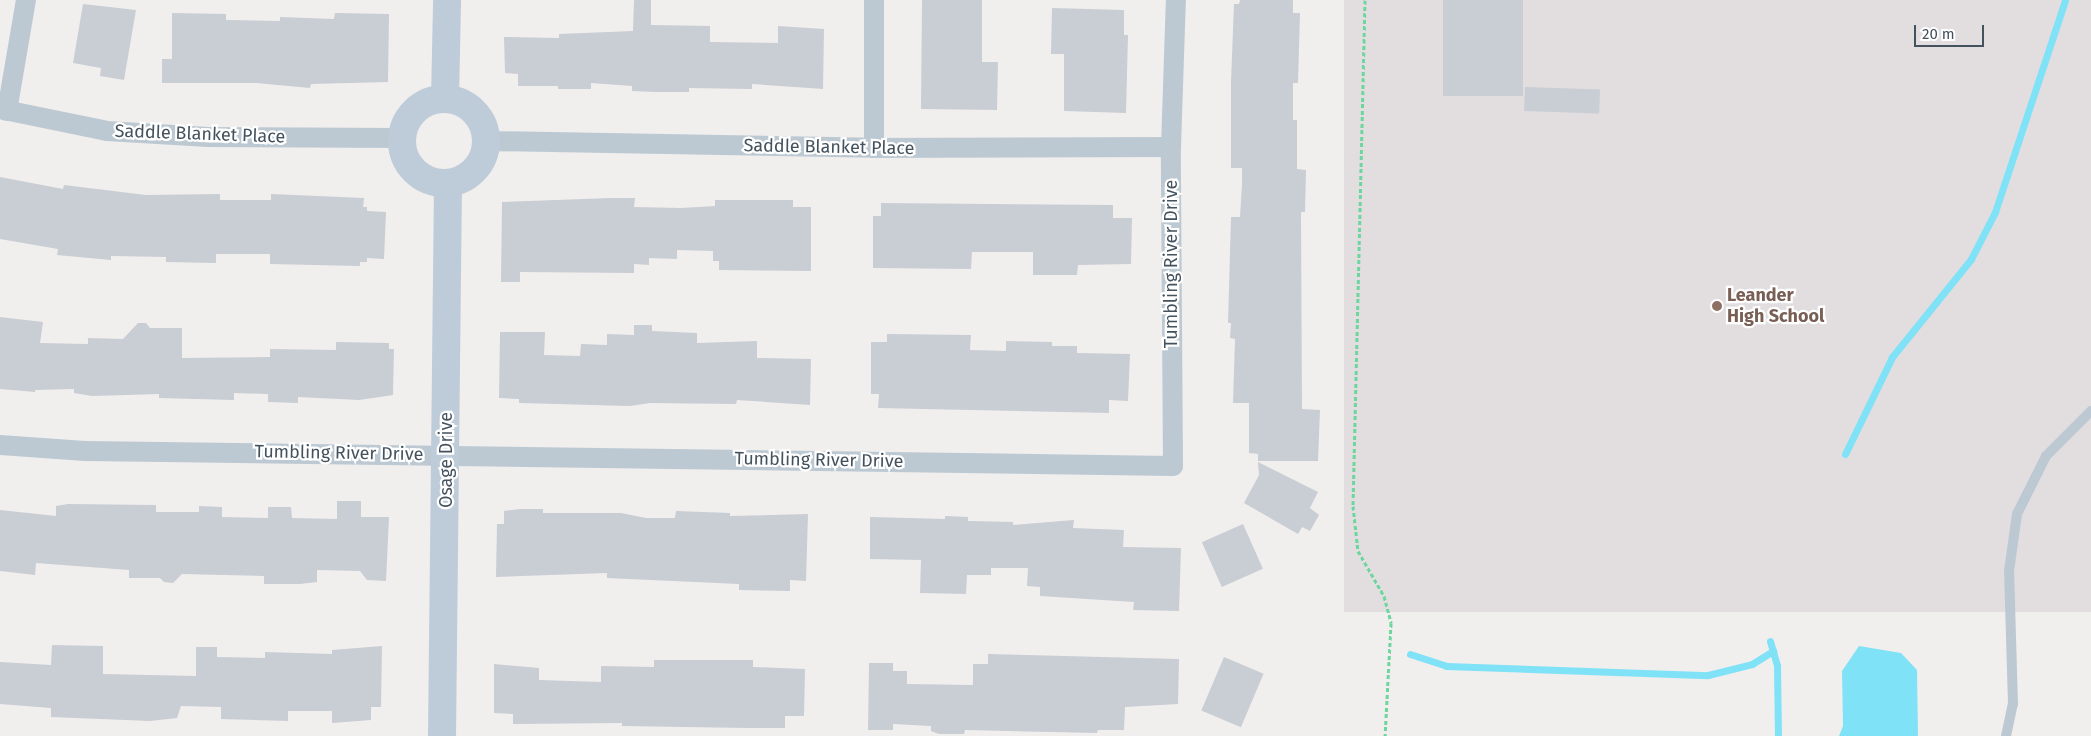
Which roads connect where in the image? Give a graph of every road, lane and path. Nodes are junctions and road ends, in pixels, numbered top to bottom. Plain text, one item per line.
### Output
1 (26, 0) edge
2 (447, 0) edge
3 (874, 0) edge
4 (1176, 0) edge
5 (1365, 0) edge
6 (445, 99) junction
7 (4, 110) edge
8 (402, 138) junction
9 (487, 141) junction
10 (1170, 147) junction
11 (874, 148) junction
12 (448, 183) junction
13 (2091, 411) edge
14 (0, 445) edge
15 (446, 454) junction
16 (442, 736) edge
17 (1385, 736) edge
18 (2006, 736) edge

1 - 7 street
2 - 6 street
3 - 11 street
4 - 10 street, Tumbling River Drive
5 - 17 path
6 - 8 street
6 - 9 street
7 - 8 street, Saddle Blanket Place
8 - 12 street
9 - 11 street, Saddle Blanket Place
9 - 12 street
10 - 11 street, Saddle Blanket Place
10 - 15 street, Tumbling River Drive
12 - 15 street, Osage Drive
13 - 18 lane
14 - 15 street, Tumbling River Drive
15 - 16 street, Osage Drive

